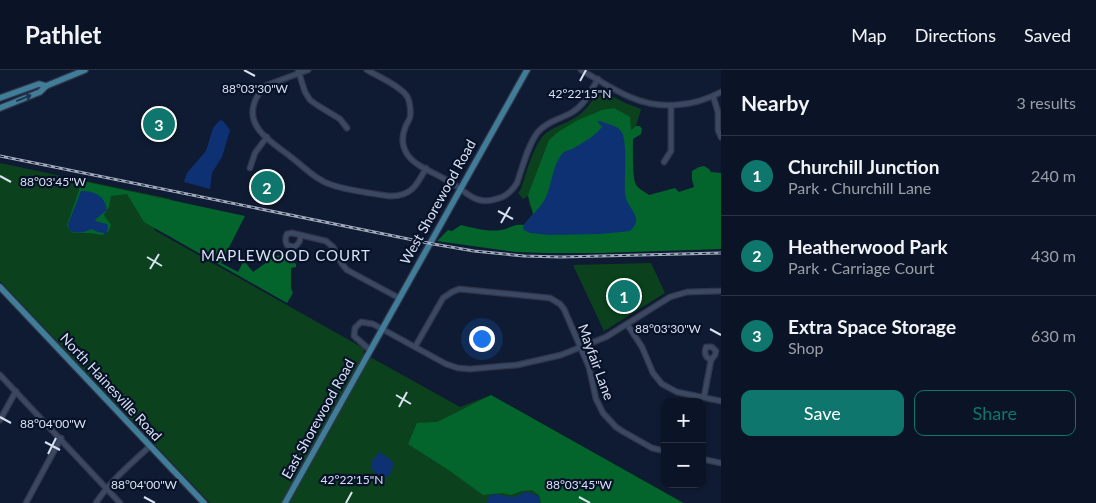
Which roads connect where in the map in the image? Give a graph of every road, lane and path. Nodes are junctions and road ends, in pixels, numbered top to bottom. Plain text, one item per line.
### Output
1 (85, 70) edge
2 (308, 70) edge
3 (367, 70) edge
4 (527, 70) edge
5 (581, 70) edge
6 (298, 72) edge
7 (598, 79) junction
8 (46, 86) junction
9 (721, 92) edge
10 (713, 96) junction
11 (0, 98) edge
12 (670, 105) junction
13 (0, 108) edge
14 (347, 128) dead end
15 (267, 137) junction
16 (721, 137) edge
17 (664, 162) dead end
18 (250, 168) dead end
19 (426, 168) junction
20 (460, 189) junction
21 (300, 235) dead end
22 (0, 287) edge
23 (721, 291) edge
24 (399, 298) junction
25 (627, 324) junction
26 (382, 328) junction
27 (415, 347) junction
28 (581, 347) junction
29 (371, 349) junction
30 (711, 360) dead end
31 (0, 375) edge
32 (16, 391) junction
33 (704, 397) junction
34 (721, 401) edge
35 (0, 420) edge
36 (60, 438) junction
37 (150, 446) junction
38 (661, 450) edge
39 (706, 460) edge
40 (721, 463) edge
41 (106, 488) junction
42 (26, 503) edge
43 (96, 503) edge
44 (120, 503) edge
45 (204, 503) edge
46 (285, 503) edge

1 - 8 main road
2 - 6 street
3 - 19 street
4 - 20 main road, West Shorewood Road
5 - 7 street
6 - 14 street
6 - 15 street
7 - 12 street
7 - 20 street
8 - 11 main road
13 -> 8 main road
9 - 10 street
10 - 12 street
10 - 16 street
12 - 17 street
15 - 18 street
15 - 19 street
19 - 20 street
20 - 24 main road, West Shorewood Road
21 - 24 street
22 - 37 main road, North Hainesville Road
23 - 25 street
24 - 26 main road, West Shorewood Road
25 - 28 street
25 - 33 street
26 - 27 street
26 - 29 main road, West Shorewood Road
26 - 29 street
27 - 28 street
27 - 28 street, Mayfair Lane
28 - 38 street, Mayfair Lane
29 - 46 main road, East Shorewood Road
30 - 33 street
31 - 32 street
32 - 35 street
32 - 36 street
33 - 34 street
36 - 41 street
36 - 42 street
37 - 41 street
37 - 45 main road, North Hainesville Road
39 - 40 street
41 - 43 street
41 - 44 street

